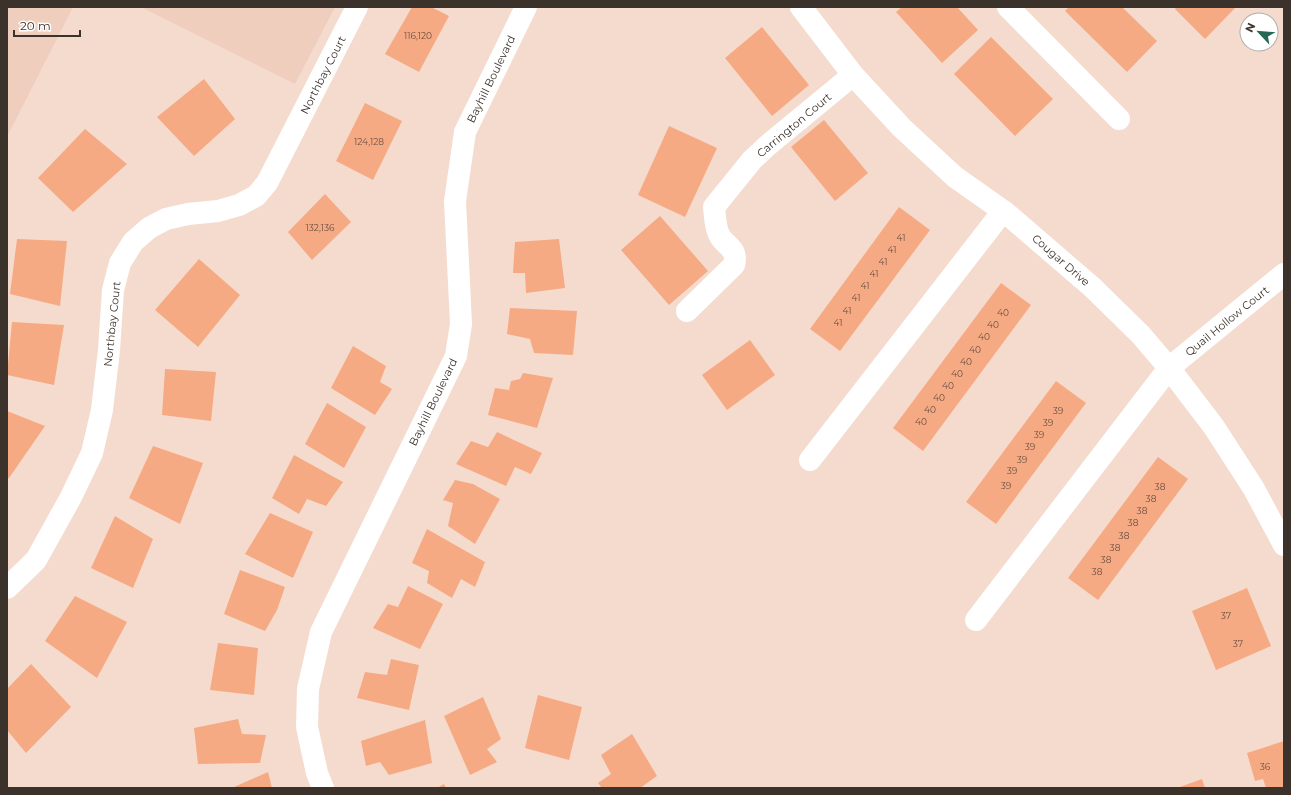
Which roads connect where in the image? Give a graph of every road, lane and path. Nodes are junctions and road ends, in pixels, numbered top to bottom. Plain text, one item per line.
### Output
1 (357, 7) edge
2 (526, 7) edge
3 (801, 7) edge
4 (1008, 7) edge
5 (853, 75) junction
6 (1118, 119) dead end
7 (1003, 211) junction
8 (1284, 274) edge
9 (687, 311) dead end
10 (1169, 368) junction
11 (810, 460) dead end
12 (1284, 545) edge
13 (7, 588) edge
14 (976, 620) dead end
15 (322, 788) edge

1 - 13 street, Northbay Court
2 - 15 street, Bayhill Boulevard
3 - 5 street, Cougar Drive
4 - 6 street
5 - 7 street, Cougar Drive
5 - 9 street, Carrington Court
7 - 10 street, Cougar Drive
7 - 11 street
8 - 10 street, Quail Hollow Court
10 - 12 street, Cougar Drive
10 - 14 street, Quail Hollow Court

